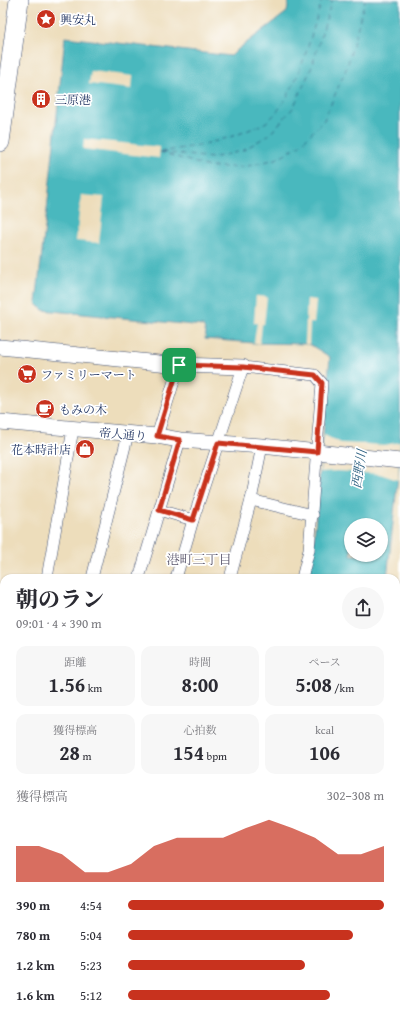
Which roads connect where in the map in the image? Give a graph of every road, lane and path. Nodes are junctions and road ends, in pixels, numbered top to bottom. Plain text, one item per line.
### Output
1 (19, 0) edge
2 (0, 142) edge
3 (0, 347) edge
4 (179, 365) junction
5 (243, 367) junction
6 (0, 422) edge
7 (73, 429) junction
8 (128, 434) junction
9 (157, 436) junction
10 (180, 440) junction
11 (218, 443) junction
12 (262, 446) junction
13 (320, 452) junction
14 (400, 461) edge
15 (251, 500) junction
16 (159, 510) junction
17 (313, 515) junction
18 (193, 520) junction
19 (48, 574) edge
20 (93, 574) edge
21 (140, 574) edge
22 (177, 574) edge
23 (231, 574) edge
24 (303, 574) edge

1 - 2 highway
3 - 4 street
4 - 5 street
4 - 9 street
5 - 11 street
5 - 13 street
6 - 7 street, 帝人通り
7 - 8 street, 帝人通り
7 - 19 street
8 - 9 street, 帝人通り
8 - 20 street
9 - 10 street, 帝人通り
10 - 11 street, 帝人通り
10 - 16 street
11 - 12 street, 帝人通り
11 - 18 street
12 - 13 street, 帝人通り
12 - 15 street
13 - 14 street, 帝人通り
13 - 17 street
15 - 17 street
15 - 23 street
16 - 18 street
16 - 21 street
17 - 24 street
18 - 22 street

